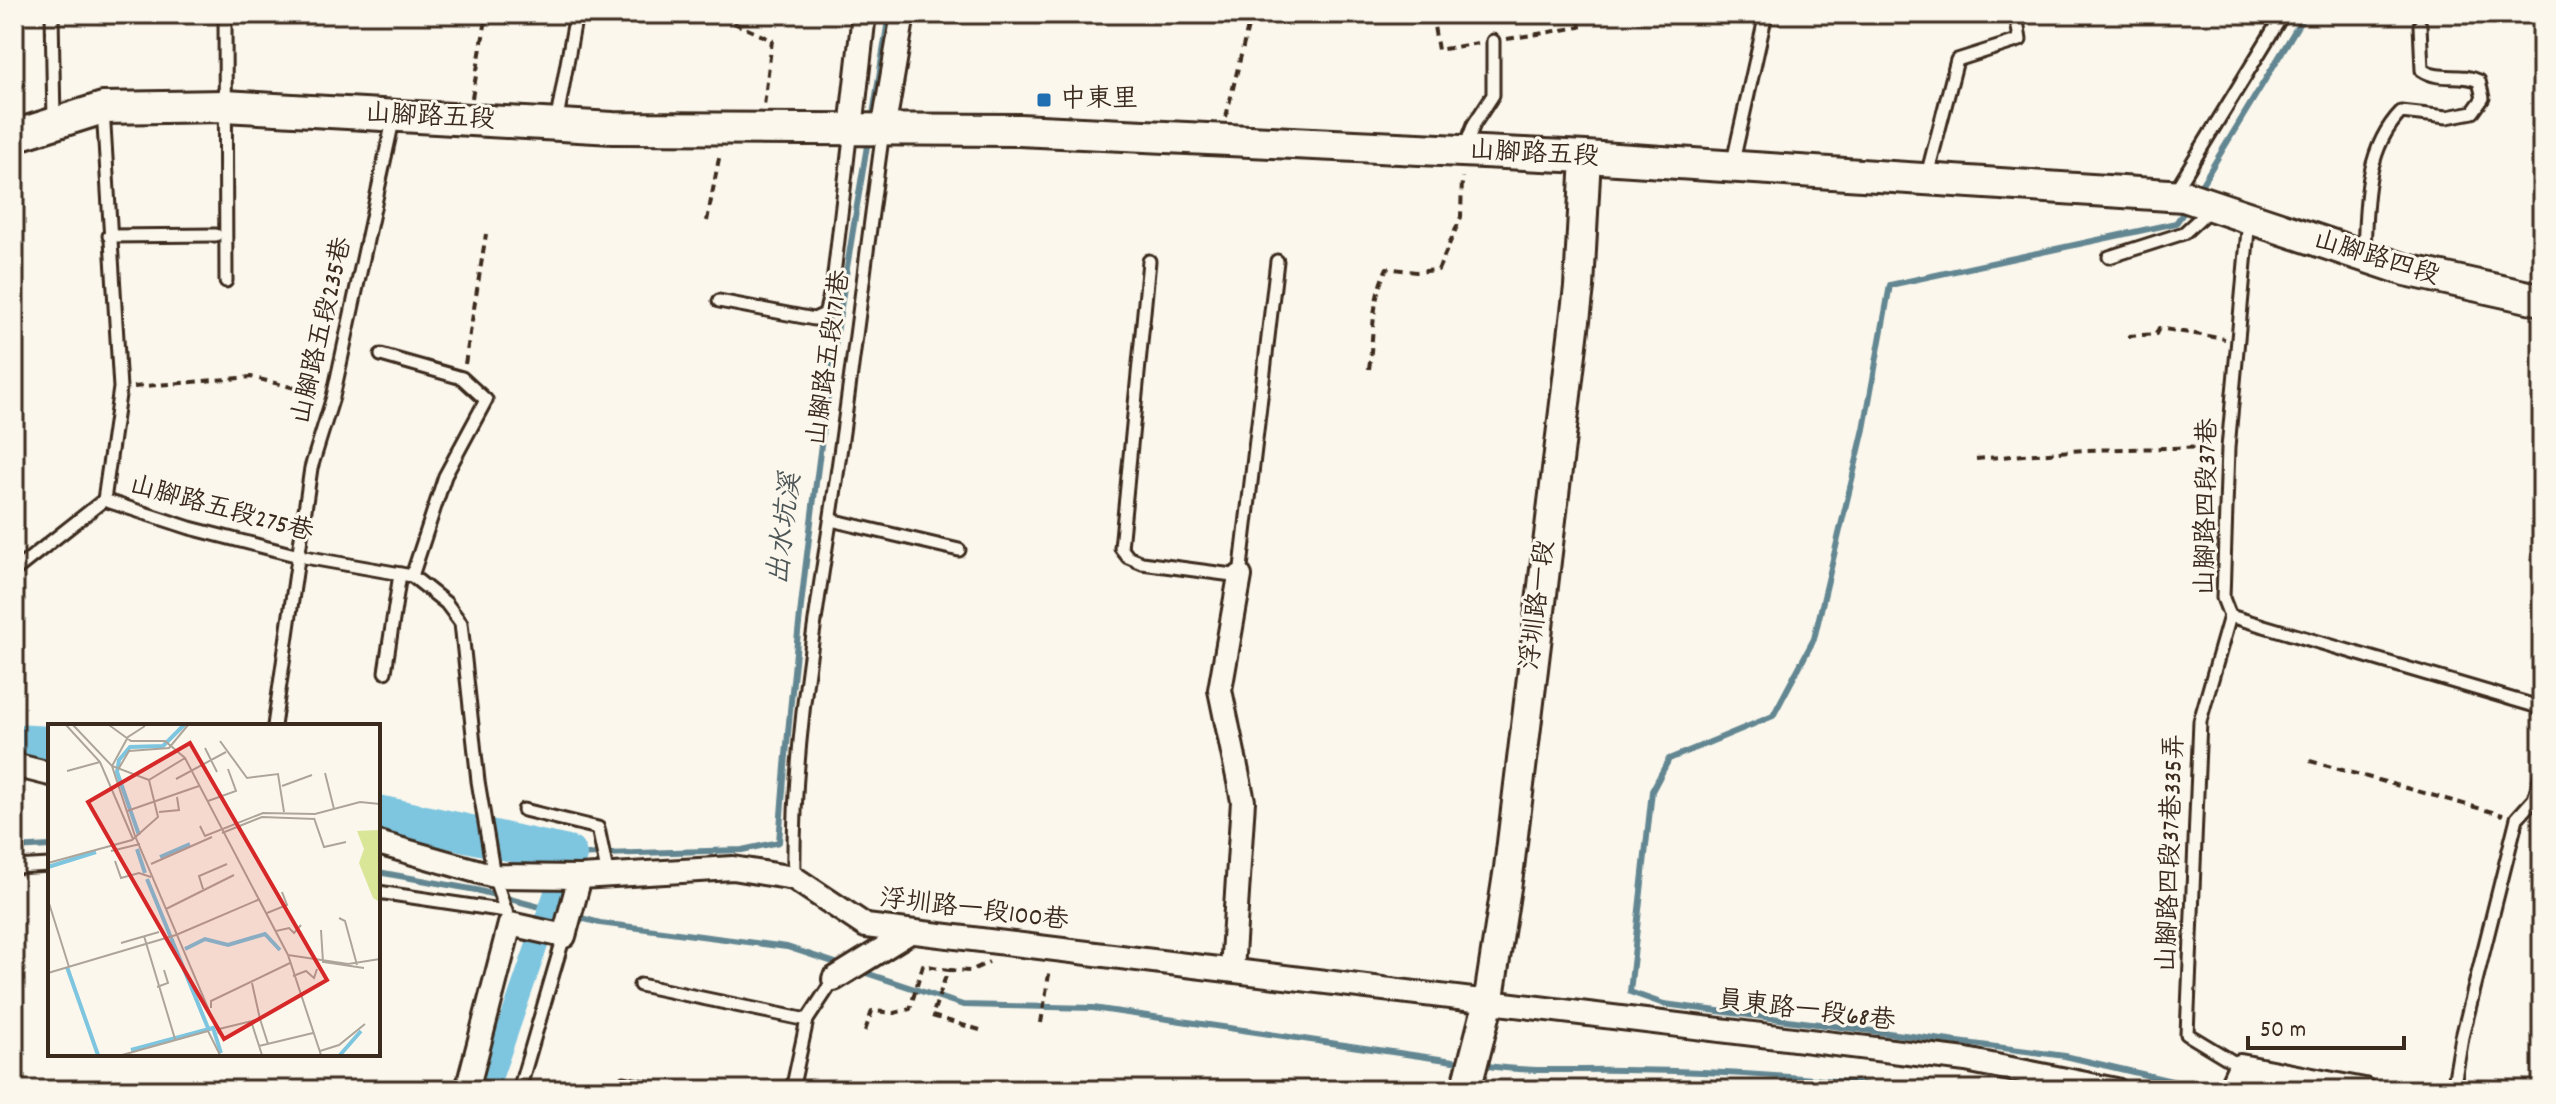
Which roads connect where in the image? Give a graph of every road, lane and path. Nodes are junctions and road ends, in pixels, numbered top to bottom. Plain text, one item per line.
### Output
1 (52, 14) edge
2 (225, 14) edge
3 (487, 14) edge
4 (576, 14) edge
5 (693, 14) edge
6 (864, 14) edge
7 (903, 14) edge
8 (1251, 14) edge
9 (1432, 14) edge
10 (1578, 14) edge
11 (1766, 14) edge
12 (2016, 14) edge
13 (2283, 14) edge
14 (720, 16) edge
15 (2420, 25) dead end
16 (1493, 41) junction
17 (224, 106) junction
18 (103, 108) junction
19 (394, 116) junction
20 (468, 120) junction
21 (54, 121) junction
22 (556, 125) junction
23 (725, 128) junction
24 (761, 128) junction
25 (851, 129) junction
26 (883, 131) junction
27 (14, 136) edge
28 (1221, 140) junction
29 (1463, 151) junction
30 (1586, 157) junction
31 (1732, 167) junction
32 (1926, 180) junction
33 (2179, 196) junction
34 (2213, 206) junction
35 (2249, 218) junction
36 (707, 221) dead end
37 (486, 234) dead end
38 (216, 235) dead end
39 (109, 236) junction
40 (2109, 257) dead end
41 (2363, 258) junction
42 (1149, 261) dead end
43 (1277, 261) dead end
44 (226, 281) dead end
45 (2542, 300) edge
46 (719, 301) dead end
47 (2128, 336) dead end
48 (2239, 350) junction
49 (381, 355) dead end
50 (1369, 369) dead end
51 (462, 378) junction
52 (120, 388) junction
53 (333, 397) junction
54 (2228, 448) junction
55 (1976, 459) dead end
56 (104, 500) junction
57 (831, 520) junction
58 (959, 550) dead end
59 (299, 556) junction
60 (14, 571) edge
61 (406, 575) junction
62 (1240, 576) junction
63 (2230, 616) junction
64 (2542, 656) edge
65 (385, 672) dead end
66 (2537, 708) edge
67 (274, 724) edge
68 (2310, 761) dead end
69 (14, 765) edge
70 (2542, 771) edge
71 (48, 774) edge
72 (2538, 800) edge
73 (524, 810) dead end
74 (2517, 818) junction
75 (380, 844) edge
76 (48, 865) edge
77 (14, 867) edge
78 (494, 876) junction
79 (608, 876) junction
80 (580, 877) junction
81 (794, 878) junction
82 (380, 892) edge
83 (508, 917) junction
84 (910, 932) junction
85 (564, 936) junction
86 (1002, 943) junction
87 (1053, 949) junction
88 (948, 970) junction
89 (1232, 970) junction
90 (834, 979) joint
91 (640, 985) dead end
92 (1488, 1004) junction
93 (807, 1020) junction
94 (1041, 1023) dead end
95 (980, 1030) dead end
96 (865, 1031) dead end
97 (2240, 1066) junction
98 (1470, 1072) edge
99 (624, 1083) dead end
100 (2354, 1089) edge
101 (467, 1090) edge
102 (519, 1090) edge
103 (659, 1090) edge
104 (792, 1090) edge
105 (2116, 1090) edge
106 (2229, 1090) edge
107 (2453, 1090) edge

1 - 21 lane
2 - 17 lane
3 - 20 path
4 - 22 lane
5 - 14 path
6 - 25 street
7 - 26 street
8 - 28 path
9 - 16 path
10 - 16 path
11 - 31 lane
12 - 32 lane
13 - 33 lane
14 - 24 path
15 - 41 lane
16 - 29 lane
17 - 18 main road, 山腳路五段
17 - 19 main road, 山腳路五段
17 - 44 lane
18 - 21 main road, 山腳路五段
18 - 39 lane, 山腳路五段275巷
19 - 20 main road, 山腳路五段
19 - 53 lane, 山腳路五段235巷
20 - 22 main road, 山腳路五段
21 - 27 main road, 山腳路五段
22 - 23 main road, 山腳路五段
23 - 24 main road, 山腳路五段
23 - 36 path
24 - 25 main road, 山腳路五段
25 - 26 main road, 山腳路五段
25 - 46 lane
26 - 28 main road, 山腳路五段
26 - 57 lane, 山腳路五段171巷
28 - 29 main road, 山腳路五段
29 - 30 main road, 山腳路五段
29 - 50 path
30 - 31 main road, 山腳路五段
30 - 92 street, 浮圳路一段
31 - 32 main road, 山腳路五段
32 - 33 main road, 山腳路五段
33 - 34 main road, 山腳路五段
34 - 35 main road, 山腳路四段
34 - 40 lane
35 - 41 main road, 山腳路四段
35 - 48 lane, 山腳路四段37巷
37 - 51 path
38 - 39 lane
39 - 52 lane, 山腳路五段275巷
41 - 45 main road, 山腳路四段
42 - 62 lane
43 - 62 lane
47 - 48 path
48 - 54 lane, 山腳路四段37巷
49 - 51 lane
51 - 61 lane
52 - 53 path
52 - 56 lane, 山腳路五段275巷
53 - 59 lane, 山腳路五段235巷
54 - 55 path
54 - 63 lane, 山腳路四段37巷
56 - 59 lane, 山腳路五段275巷
56 - 60 lane
57 - 58 lane
57 - 81 lane, 山腳路五段171巷
59 - 61 lane, 山腳路五段275巷
59 - 67 lane, 山腳路五段235巷
61 - 65 lane
61 - 78 lane, 山腳路五段275巷
62 - 89 street
63 - 66 lane, 山腳路四段37巷
63 - 97 lane, 山腳路四段37巷335弄
64 - 66 path
68 - 74 path
69 - 71 street
70 - 72 lane
72 - 74 lane
73 - 79 lane
74 - 107 lane
75 - 78 street, 浮圳路一段100巷
76 - 77 lane
78 - 80 street, 浮圳路一段100巷
78 - 83 lane
79 - 80 street, 浮圳路一段100巷
79 - 81 street, 浮圳路一段100巷
80 - 85 street
81 - 84 street, 浮圳路一段100巷
82 - 83 lane
83 - 85 street
83 - 101 street
84 - 86 street, 浮圳路一段100巷
84 - 90 street
85 - 102 lane
86 - 87 street, 浮圳路一段100巷
86 - 88 path
87 - 89 street, 浮圳路一段100巷
87 - 94 path
88 - 95 path
88 - 96 path
89 - 92 street, 浮圳路一段100巷
90 - 93 lane
91 - 93 lane
92 - 98 street, 浮圳路一段
92 - 105 street, 員東路一段68巷
93 - 104 lane
97 - 100 street
97 - 106 street
99 - 103 lane

